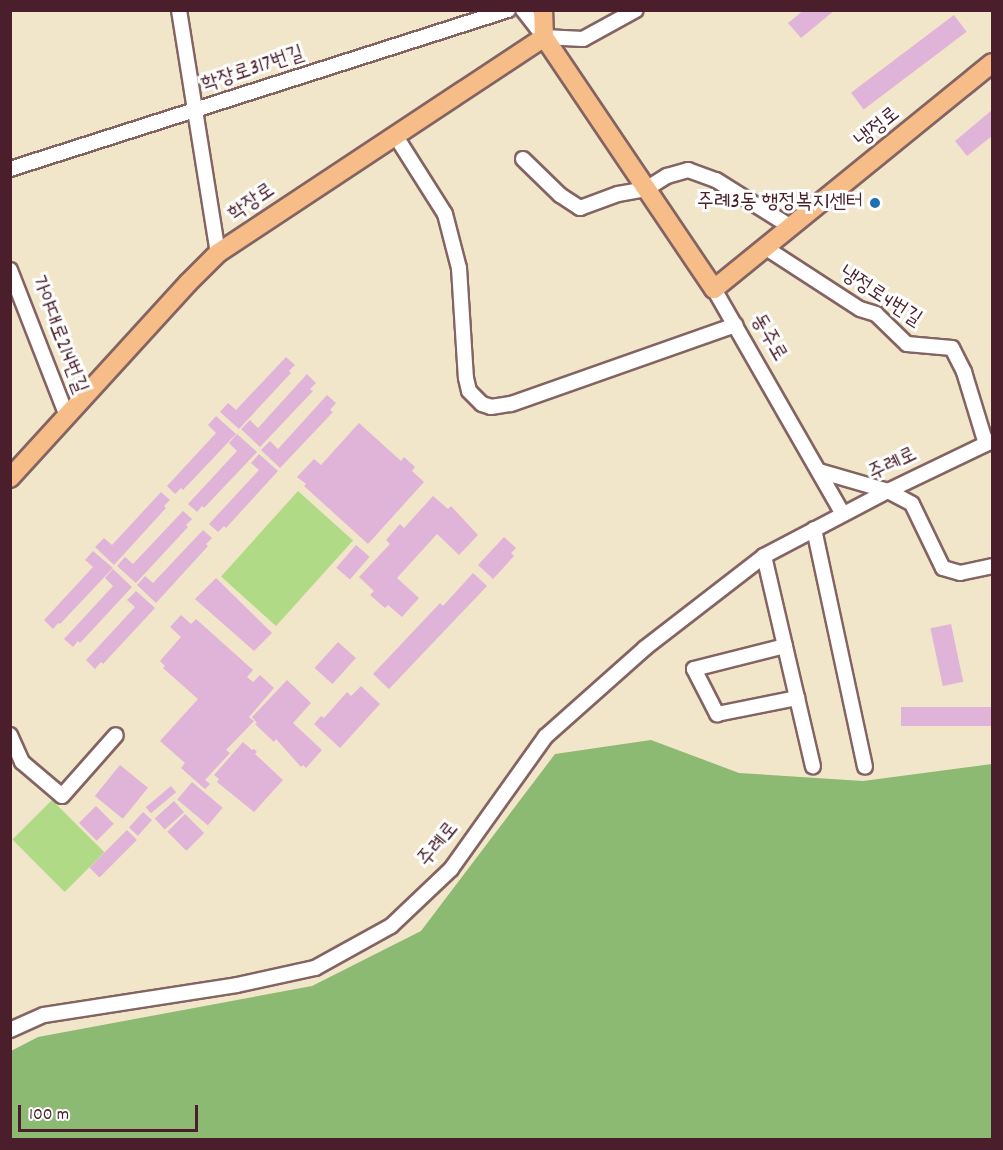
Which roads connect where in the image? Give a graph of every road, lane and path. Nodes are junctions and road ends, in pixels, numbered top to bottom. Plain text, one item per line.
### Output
1 (179, 10) edge
2 (508, 10) edge
3 (523, 10) edge
4 (543, 10) edge
5 (636, 10) edge
6 (544, 37) junction
7 (993, 63) edge
8 (194, 110) junction
9 (395, 135) junction
10 (523, 159) dead end
11 (10, 169) edge
12 (646, 189) junction
13 (791, 227) junction
14 (766, 248) junction
15 (218, 253) junction
16 (10, 270) edge
17 (714, 289) junction
18 (735, 325) junction
19 (67, 416) junction
20 (989, 443) edge
21 (819, 471) junction
22 (10, 478) edge
23 (888, 491) junction
24 (843, 514) junction
25 (814, 529) junction
26 (764, 556) junction
27 (993, 566) edge
28 (785, 646) junction
29 (797, 698) junction
30 (10, 735) edge
31 (116, 735) dead end
32 (813, 765) dead end
33 (865, 767) dead end
34 (10, 1029) edge

1 - 8 street
2 - 8 street, 학장로317번길
3 - 6 street
4 - 6 main road
5 - 6 street
6 - 9 main road, 학장로
6 - 12 main road, 동주로
7 - 13 main road, 냉정로
8 - 11 street, 학장로317번길
8 - 15 street
9 - 15 main road, 학장로
9 - 18 street
10 - 12 street
12 - 13 street
12 - 17 main road, 동주로
13 - 14 main road, 냉정로
14 - 17 main road, 냉정로
14 - 20 street, 냉정로4번길
15 - 19 main road, 학장로
16 - 19 street, 가야대로214번길
17 - 18 street, 동주로
18 - 21 street, 동주로
19 - 22 main road, 학장로
20 - 23 street, 주례로
21 - 23 street
21 - 24 street, 동주로
23 - 24 street, 주례로
23 - 27 street
24 - 25 street, 주례로
25 - 26 street, 주례로
25 - 33 street
26 - 28 street
26 - 34 street, 주례로
28 - 29 street
28 - 29 street
29 - 32 street
30 - 31 street

